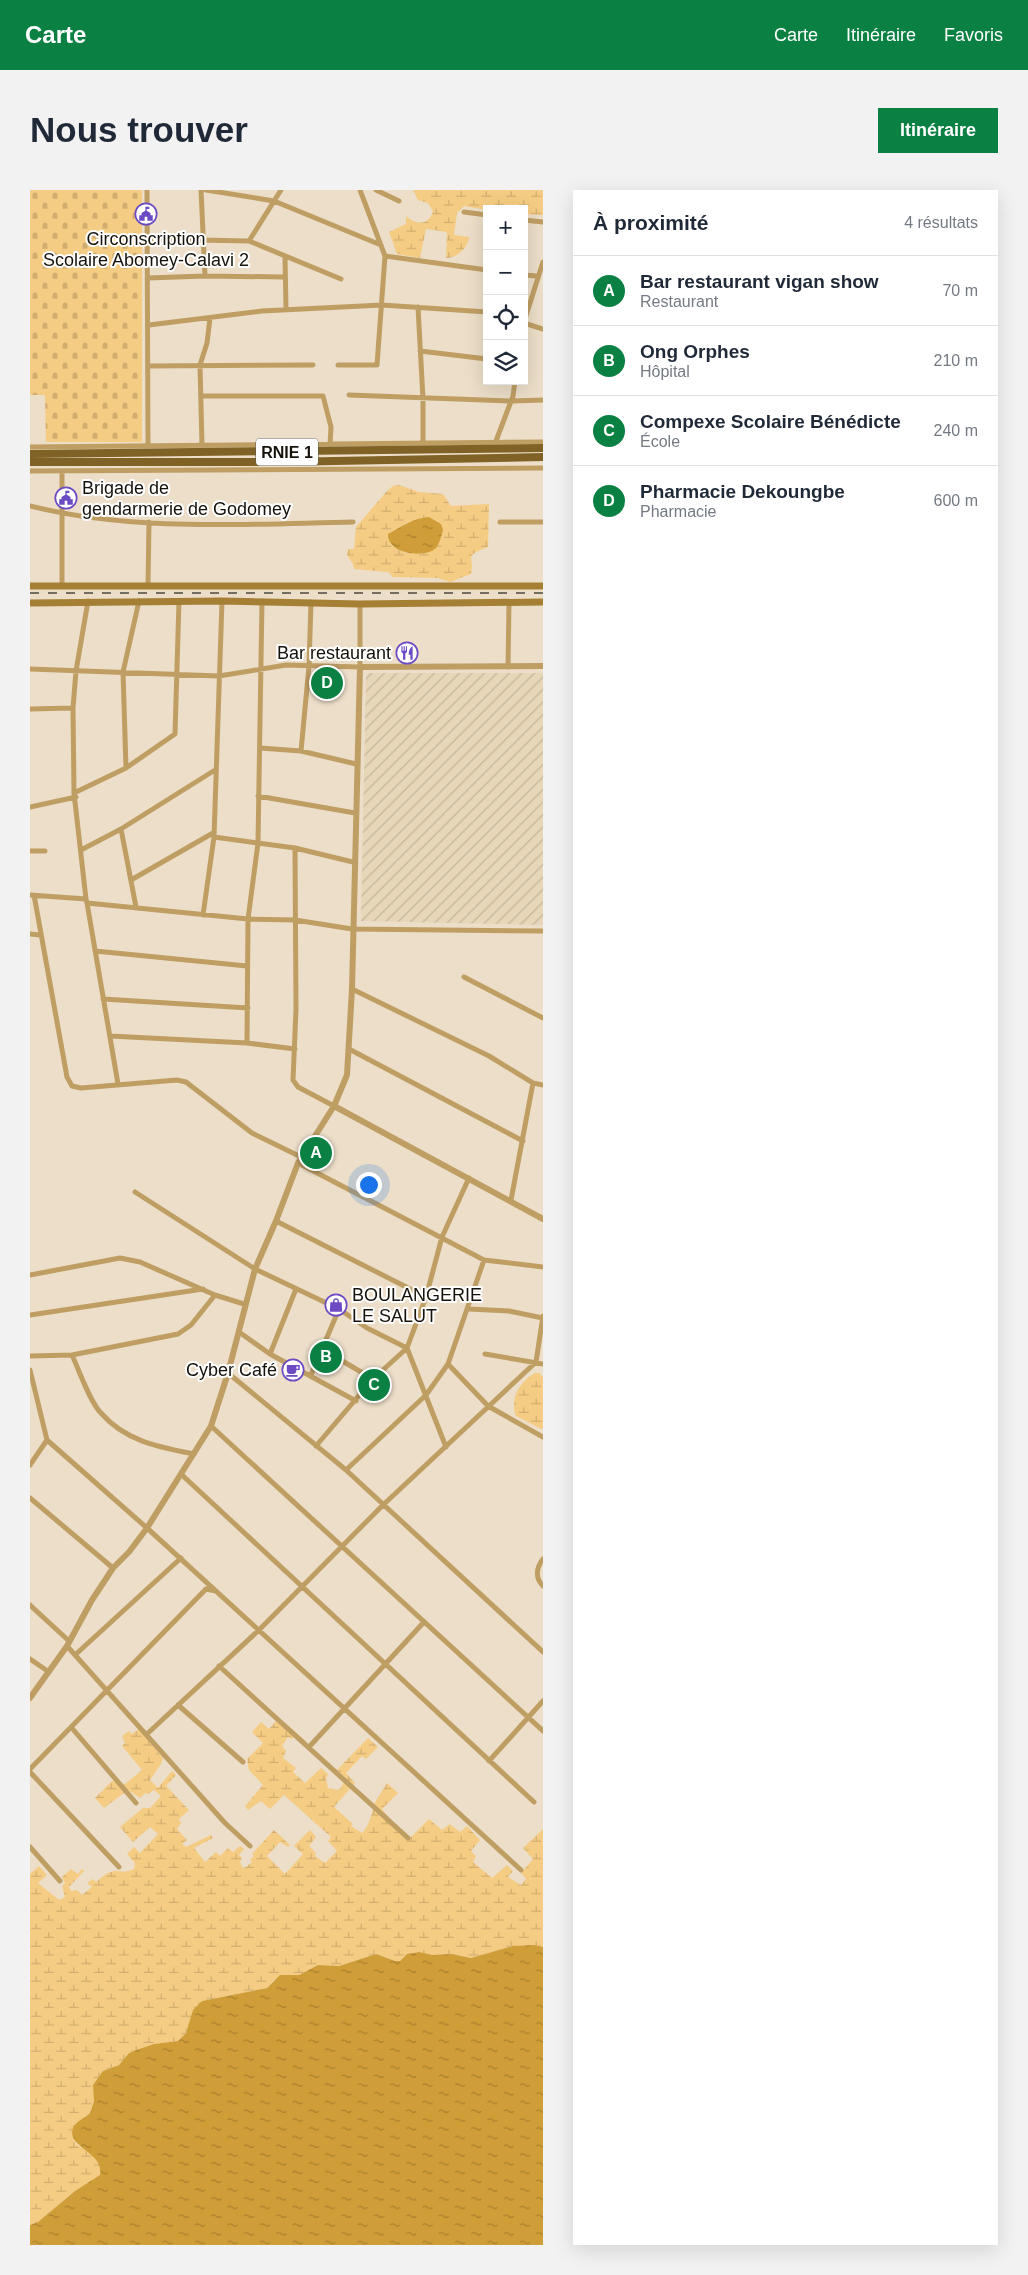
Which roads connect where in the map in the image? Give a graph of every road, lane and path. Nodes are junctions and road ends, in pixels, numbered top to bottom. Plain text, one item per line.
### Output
1 (147, 190) edge
2 (201, 190) edge
3 (206, 190) edge
4 (281, 190) edge
5 (360, 190) edge
6 (376, 190) edge
7 (274, 201) junction
8 (399, 202) dead end
9 (464, 212) dead end
10 (483, 214) edge
11 (528, 220) edge
12 (543, 222) edge
13 (204, 238) junction
14 (148, 239) junction
15 (249, 241) junction
16 (381, 245) junction
17 (385, 256) junction
18 (286, 257) junction
19 (543, 262) edge
20 (483, 269) edge
21 (528, 275) edge
22 (205, 276) junction
23 (537, 276) junction
24 (285, 277) junction
25 (148, 278) junction
26 (341, 279) dead end
27 (382, 305) junction
28 (418, 307) junction
29 (286, 309) junction
30 (528, 309) edge
31 (483, 312) edge
32 (210, 318) junction
33 (528, 324) edge
34 (149, 325) junction
35 (543, 329) edge
36 (420, 351) junction
37 (483, 359) edge
38 (200, 365) junction
39 (314, 365) dead end
40 (338, 365) dead end
41 (149, 366) junction
42 (514, 385) edge
43 (348, 395) dead end
44 (202, 396) junction
45 (423, 399) junction
46 (543, 400) edge
47 (511, 401) junction
48 (496, 441) junction
49 (423, 442) junction
50 (543, 442) edge
51 (202, 445) junction
52 (330, 445) junction
53 (148, 446) junction
54 (30, 447) edge
55 (543, 448) edge
56 (30, 454) edge
57 (543, 457) edge
58 (30, 462) edge
59 (543, 468) edge
60 (30, 472) edge
61 (62, 472) junction
62 (30, 506) edge
63 (63, 514) junction
64 (149, 522) junction
65 (353, 522) dead end
66 (500, 522) dead end
67 (543, 522) edge
68 (62, 585) junction
69 (30, 586) edge
70 (148, 586) junction
71 (543, 586) edge
72 (222, 600) junction
73 (88, 601) junction
74 (139, 601) junction
75 (179, 601) junction
76 (262, 601) junction
77 (311, 602) junction
78 (509, 602) junction
79 (543, 602) edge
80 (30, 603) edge
81 (360, 604) junction
82 (309, 666) junction
83 (543, 666) edge
84 (360, 667) junction
85 (508, 667) junction
86 (30, 669) edge
87 (259, 669) junction
88 (76, 671) junction
89 (123, 672) junction
90 (175, 675) junction
91 (219, 676) junction
92 (74, 708) junction
93 (30, 709) edge
94 (260, 748) junction
95 (301, 751) junction
96 (356, 764) junction
97 (126, 768) junction
98 (215, 770) junction
99 (75, 795) junction
100 (258, 796) junction
101 (30, 807) edge
102 (355, 813) junction
103 (122, 829) junction
104 (214, 835) junction
105 (258, 843) junction
106 (295, 848) junction
107 (81, 850) junction
108 (30, 851) edge
109 (45, 851) dead end
110 (353, 862) junction
111 (131, 880) junction
112 (32, 895) edge
113 (87, 901) junction
114 (136, 907) junction
115 (202, 915) junction
116 (248, 920) junction
117 (294, 920) junction
118 (352, 929) junction
119 (543, 931) edge
120 (30, 934) edge
121 (40, 935) junction
122 (95, 951) junction
123 (247, 966) junction
124 (464, 977) dead end
125 (352, 989) junction
126 (103, 999) junction
127 (248, 1008) junction
128 (543, 1018) edge
129 (110, 1036) junction
130 (247, 1043) junction
131 (295, 1049) junction
132 (349, 1049) junction
133 (533, 1083) junction
134 (118, 1084) junction
135 (543, 1085) edge
136 (334, 1106) junction
137 (523, 1141) junction
138 (300, 1160) junction
139 (469, 1178) junction
140 (135, 1192) dead end
141 (511, 1200) junction
142 (543, 1219) edge
143 (276, 1221) junction
144 (442, 1237) junction
145 (484, 1260) junction
146 (543, 1267) edge
147 (254, 1268) junction
148 (30, 1275) edge
149 (204, 1289) junction
150 (296, 1289) junction
151 (215, 1294) junction
152 (426, 1297) junction
153 (244, 1304) junction
154 (469, 1308) junction
155 (339, 1309) junction
156 (30, 1315) edge
157 (543, 1317) edge
158 (239, 1332) junction
159 (407, 1348) junction
160 (322, 1349) junction
161 (270, 1354) junction
162 (485, 1354) dead end
163 (72, 1355) junction
164 (30, 1356) edge
165 (536, 1362) junction
166 (448, 1364) junction
167 (543, 1364) edge
168 (30, 1370) edge
169 (228, 1373) junction
170 (311, 1375) junction
171 (373, 1379) junction
172 (426, 1395) junction
173 (356, 1400) junction
174 (488, 1406) junction
175 (211, 1426) junction
176 (543, 1437) edge
177 (47, 1440) junction
178 (316, 1446) junction
179 (446, 1447) junction
180 (194, 1454) junction
181 (30, 1465) edge
182 (346, 1470) junction
183 (182, 1475) junction
184 (30, 1498) edge
185 (383, 1505) junction
186 (147, 1528) junction
187 (343, 1547) junction
188 (181, 1558) junction
189 (543, 1560) edge
190 (113, 1568) junction
191 (301, 1586) junction
192 (543, 1586) edge
193 (217, 1591) junction
194 (30, 1605) edge
195 (424, 1622) junction
196 (259, 1630) junction
197 (68, 1644) junction
198 (543, 1652) edge
199 (75, 1655) junction
200 (30, 1659) edge
201 (385, 1664) junction
202 (220, 1666) junction
203 (48, 1672) junction
204 (106, 1689) junction
205 (30, 1698) edge
206 (543, 1701) edge
207 (178, 1705) junction
208 (345, 1708) junction
209 (528, 1717) junction
210 (71, 1727) junction
211 (543, 1731) edge
212 (147, 1734) junction
213 (309, 1748) junction
214 (489, 1761) junction
215 (243, 1762) dead end
216 (30, 1771) edge
217 (534, 1802) dead end
218 (136, 1803) dead end
219 (408, 1838) dead end
220 (250, 1846) dead end
221 (30, 1847) edge
222 (119, 1866) dead end
223 (522, 1870) dead end
224 (60, 1881) dead end

1 - 14 street
2 - 13 street
3 - 7 street
4 - 7 street
5 - 16 street
6 - 8 street
7 - 15 street
7 - 16 street
9 - 10 street
11 - 12 street
13 - 14 street
13 - 15 street
13 - 22 street
14 - 25 street
15 - 18 street
16 - 17 street
17 - 20 street
17 - 27 street
18 - 24 street
18 - 26 street
19 - 23 street
21 - 23 street
22 - 24 street
22 - 25 street
23 - 30 street
24 - 29 street
25 - 34 street
27 - 28 street
27 - 29 street
27 - 40 street
28 - 31 street
28 - 36 street
29 - 32 street
32 - 34 street
32 - 38 street
33 - 35 street
34 - 41 street
36 - 37 street
36 - 45 street
38 - 39 street
38 - 41 street
38 - 44 street
41 - 53 street
42 - 47 street
43 - 45 street
44 - 51 street
44 - 52 street
45 - 47 street
45 - 49 street
46 - 47 street
47 - 48 street
48 - 49 street
48 - 50 street
49 - 52 street
51 - 52 street
51 - 53 street
53 - 54 street
55 - 56 highway, RNIE 1
57 - 58 highway, RNIE 1
59 - 61 street
60 - 61 street
61 - 63 street
62 - 63 street
63 - 64 street
63 - 68 street
64 - 65 street
64 - 70 street
66 - 67 street
68 - 69 main road
68 - 70 main road
70 - 71 main road
72 - 75 main road
72 - 76 main road
72 - 91 street
73 - 74 main road
73 - 80 main road
73 - 88 street
74 - 75 main road
74 - 89 street
75 - 90 street
76 - 77 main road
76 - 87 street
77 - 81 main road
77 - 82 street
78 - 79 main road
78 - 81 main road
78 - 85 street
81 - 84 street
82 - 84 street
82 - 87 street
82 - 95 street
83 - 85 street
84 - 85 street
84 - 96 street
86 - 88 street
87 - 91 street
87 - 94 street
88 - 89 street
88 - 92 street
89 - 90 street
89 - 97 street
90 - 91 street
90 - 97 street
91 - 98 street
92 - 93 street
92 - 99 street
94 - 95 street
94 - 100 street
95 - 96 street
96 - 102 street
97 - 99 street
98 - 103 street
98 - 104 street
99 - 101 street
99 - 107 street
100 - 102 street
100 - 105 street
102 - 110 street
103 - 107 street
103 - 111 street
104 - 105 street
104 - 111 street
104 - 115 street
105 - 106 street
105 - 116 street
106 - 110 street
106 - 117 street
107 - 113 street
108 - 109 street
110 - 118 street
111 - 114 street
112 - 113 street
112 - 121 street
113 - 114 street
113 - 122 street
114 - 115 street
115 - 116 street
116 - 117 street
116 - 123 street
117 - 118 street
117 - 131 street
118 - 119 street
118 - 125 street
120 - 121 street
121 - 134 street
122 - 123 street
122 - 126 street
123 - 127 street
124 - 128 street
125 - 132 street
125 - 133 street
126 - 127 street
126 - 129 street
127 - 130 street
129 - 130 street
129 - 134 street
130 - 131 street
131 - 136 street
132 - 136 street
132 - 137 street
133 - 135 street
133 - 137 street
134 - 138 street
136 - 138 street
136 - 139 street
137 - 141 street
138 - 143 street
138 - 144 street
139 - 141 street
139 - 144 street
140 - 147 street
141 - 142 street
143 - 147 street
143 - 152 street
144 - 145 street
144 - 152 street
145 - 146 street
145 - 154 street
147 - 150 street
147 - 153 street
148 - 149 street
149 - 151 street
149 - 156 street
150 - 155 street
150 - 161 street
151 - 153 street
151 - 163 street
152 - 159 street
153 - 158 street
154 - 157 street
154 - 166 street
155 - 159 street
155 - 160 street
157 - 165 street
158 - 161 street
158 - 169 street
159 - 171 street
159 - 172 street
160 - 170 street
160 - 171 street
161 - 170 street
162 - 165 street
163 - 164 street
163 - 180 street
165 - 167 street
165 - 174 street
166 - 172 street
166 - 174 street
168 - 177 street
169 - 175 street
169 - 178 street
170 - 173 street
171 - 173 street
172 - 179 street
172 - 182 street
173 - 178 street
174 - 176 street
174 - 179 street
175 - 180 street
175 - 187 street
177 - 181 street
177 - 186 street
178 - 182 street
179 - 185 street
180 - 183 street
182 - 185 street
183 - 186 street
183 - 191 street
184 - 190 street
185 - 187 street
185 - 198 street
186 - 188 street
186 - 190 street
187 - 191 street
187 - 195 street
188 - 193 street
188 - 199 street
189 - 192 street
190 - 197 street
191 - 196 street
191 - 201 street
193 - 196 street
193 - 204 street
194 - 197 street
195 - 201 street
195 - 209 street
196 - 202 street
196 - 208 street
197 - 199 street
197 - 203 street
199 - 204 street
200 - 203 street
201 - 208 street
201 - 214 street
202 - 207 street
202 - 213 street
203 - 205 street
204 - 210 street
204 - 212 street
206 - 209 street
207 - 212 street
207 - 215 street
208 - 213 street
208 - 223 street
209 - 211 street
209 - 214 street
210 - 216 street
210 - 218 street
212 - 220 street
213 - 219 street
214 - 217 street
216 - 222 street
221 - 224 street

